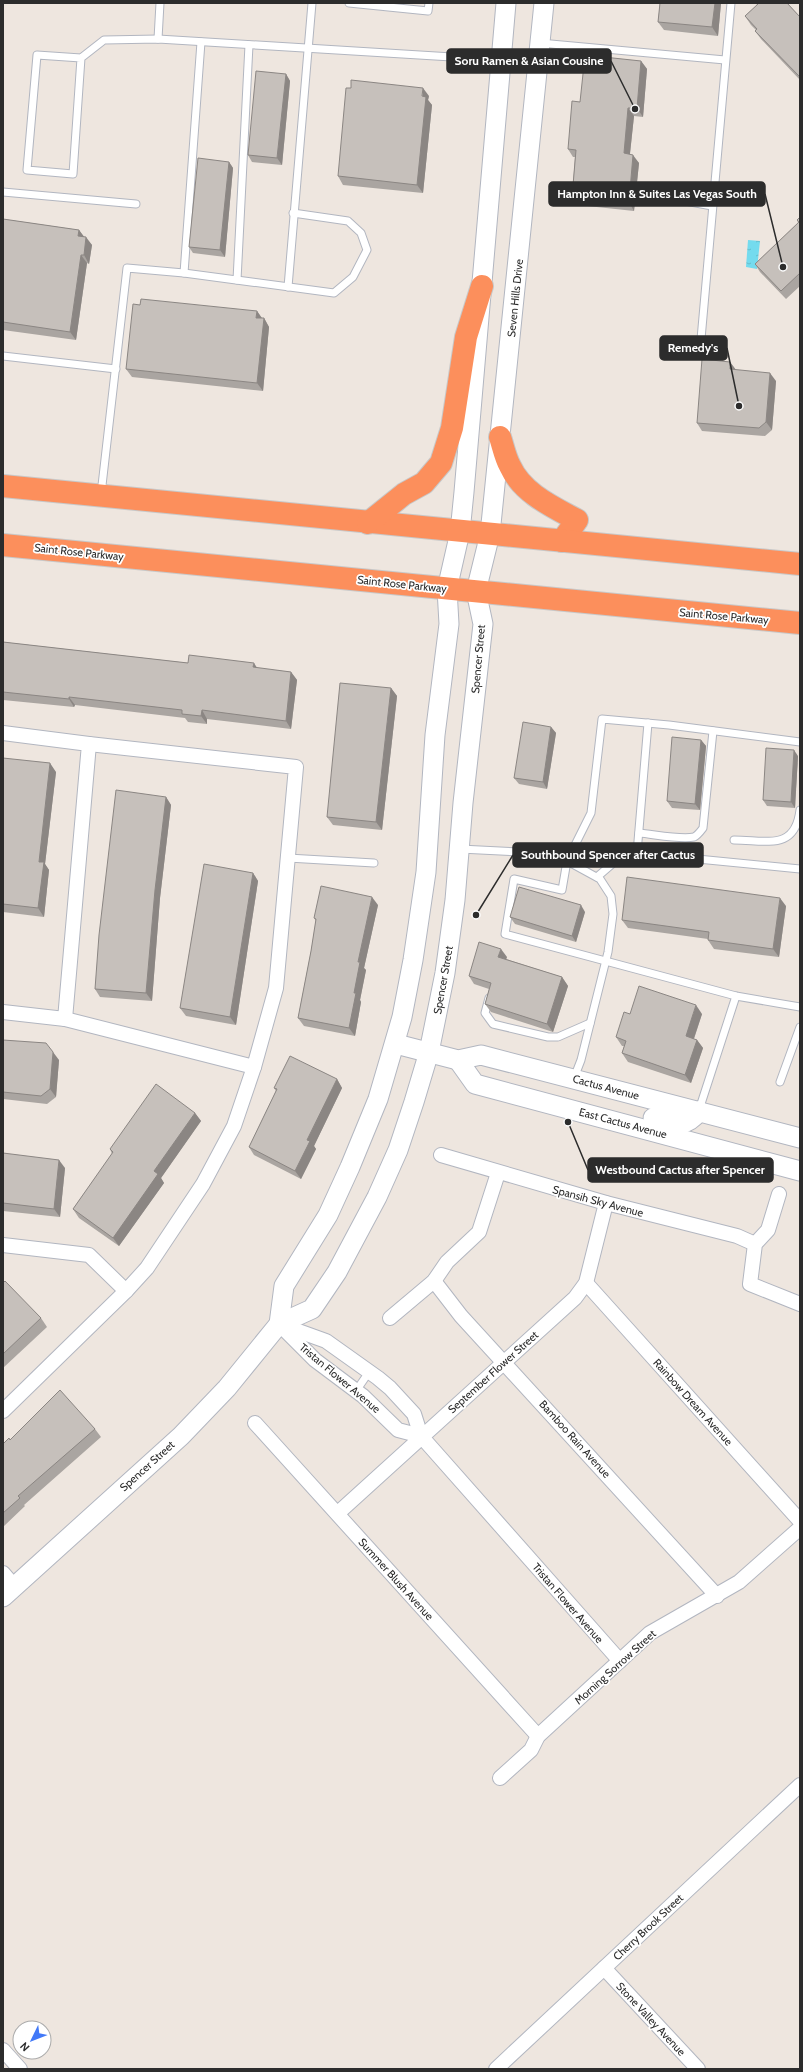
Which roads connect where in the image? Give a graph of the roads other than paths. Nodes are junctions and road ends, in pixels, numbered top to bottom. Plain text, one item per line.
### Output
1 (160, 3) edge
2 (312, 3) edge
3 (349, 3) edge
4 (429, 3) edge
5 (506, 3) edge
6 (544, 3) edge
7 (731, 3) edge
8 (158, 39) junction
9 (201, 42) junction
10 (540, 43) junction
11 (249, 45) junction
12 (307, 48) junction
13 (81, 58) junction
14 (501, 60) junction
15 (725, 60) junction
16 (3, 192) edge
17 (670, 198) dead end
18 (136, 204) dead end
19 (712, 206) junction
20 (293, 213) junction
21 (184, 273) junction
22 (237, 280) junction
23 (288, 286) junction
24 (482, 286) junction
25 (701, 339) dead end
26 (3, 356) edge
27 (116, 369) junction
28 (500, 436) junction
29 (3, 486) edge
30 (101, 496) junction
31 (368, 523) junction
32 (460, 532) junction
33 (490, 534) junction
34 (562, 541) junction
35 (3, 545) edge
36 (800, 564) edge
37 (447, 588) junction
38 (476, 591) junction
39 (800, 623) edge
40 (648, 723) junction
41 (713, 731) junction
42 (3, 733) edge
43 (800, 742) edge
44 (88, 744) junction
45 (800, 810) edge
46 (639, 833) junction
47 (734, 840) dead end
48 (460, 849) junction
49 (637, 853) junction
50 (288, 858) junction
51 (567, 861) junction
52 (374, 863) dead end
53 (800, 869) edge
54 (597, 878) junction
55 (606, 960) junction
56 (490, 996) edge
57 (736, 996) junction
58 (800, 1007) edge
59 (3, 1012) edge
60 (65, 1019) junction
61 (590, 1023) junction
62 (800, 1027) edge
63 (412, 1048) junction
64 (458, 1060) junction
65 (254, 1067) junction
66 (574, 1078) junction
67 (780, 1082) dead end
68 (699, 1111) junction
69 (597, 1116) junction
70 (797, 1140) edge
71 (441, 1155) dead end
72 (800, 1171) edge
73 (498, 1173) junction
74 (779, 1194) dead end
75 (606, 1203) junction
76 (755, 1244) junction
77 (3, 1245) edge
78 (434, 1281) junction
79 (586, 1283) junction
80 (126, 1291) junction
81 (800, 1304) edge
82 (390, 1318) dead end
83 (279, 1324) junction
84 (504, 1362) junction
85 (369, 1372) junction
86 (356, 1391) junction
87 (3, 1411) edge
88 (255, 1423) dead end
89 (421, 1436) junction
90 (338, 1513) junction
91 (800, 1521) edge
92 (800, 1528) edge
93 (7, 1586) edge
94 (717, 1596) junction
95 (620, 1661) junction
96 (538, 1736) junction
97 (500, 1778) dead end
98 (800, 1785) edge
99 (604, 1968) junction
100 (3, 2050) edge
101 (20, 2069) edge
102 (496, 2069) edge
103 (698, 2069) edge

1 - 8 lane
2 - 12 lane
3 - 4 lane
5 - 14 main road
6 - 10 main road, Seven Hills Drive
7 - 15 lane
8 - 9 lane
8 - 13 lane
9 - 11 lane
9 - 21 lane
10 - 15 lane
10 - 28 main road, Seven Hills Drive
11 - 12 lane
11 - 22 lane
12 - 14 lane
12 - 20 lane
13 - 13 lane
14 - 24 main road
15 - 19 lane
16 - 18 lane
17 - 19 lane
19 - 25 lane
20 - 23 lane
20 - 23 lane
21 - 22 lane
21 - 27 lane
22 - 23 lane
24 - 31 highway
24 - 32 main road
26 - 27 lane
27 - 30 lane
28 - 33 main road, Seven Hills Drive
28 - 34 highway
29 - 30 highway
30 - 31 highway
31 - 32 highway
32 - 33 highway
32 - 37 main road
33 - 34 highway
33 - 38 main road, Seven Hills Drive
34 - 36 highway
35 - 37 highway, Saint Rose Parkway
37 - 38 highway, Saint Rose Parkway
37 - 63 main road, Spencer Street
38 - 39 highway, Saint Rose Parkway
38 - 48 main road, Spencer Street
40 - 41 lane
40 - 46 lane
40 - 51 lane
41 - 43 lane
41 - 46 lane
42 - 44 street
44 - 50 street
44 - 60 street
45 - 47 lane
46 - 49 lane
48 - 51 lane
48 - 63 main road, Spencer Street
49 - 53 lane
49 - 54 lane
50 - 52 lane
50 - 65 street
51 - 54 lane
51 - 55 lane
54 - 55 lane
55 - 57 lane
55 - 61 lane
56 - 61 lane
57 - 58 lane
57 - 68 lane
59 - 60 street
60 - 65 street
61 - 66 lane
62 - 67 lane
63 - 64 main road, Cactus Avenue
63 - 83 main road, Spencer Street
63 - 83 main road, Spencer Street
64 - 66 main road, Cactus Avenue
64 - 69 main road, East Cactus Avenue
65 - 80 street
66 - 68 main road, Cactus Avenue
68 - 69 main road
68 - 70 main road, Cactus Avenue
69 - 72 main road, East Cactus Avenue
71 - 73 street, Spansih Sky Avenue
73 - 75 street, Spansih Sky Avenue
73 - 78 street
74 - 76 street
75 - 76 street, Spansih Sky Avenue
75 - 79 street, September Flower Street
76 - 81 street
77 - 80 street
78 - 82 street
78 - 84 street, Bamboo Rain Avenue
79 - 84 street, September Flower Street
79 - 91 street, Rainbow Dream Avenue
80 - 87 street
83 - 85 street, Tristan Flower Avenue
83 - 86 street, Tristan Flower Avenue
83 - 93 main road, Spencer Street
84 - 89 street, September Flower Street
84 - 94 street, Bamboo Rain Avenue
85 - 86 lane
85 - 89 street, Tristan Flower Avenue
86 - 89 street, Tristan Flower Avenue
88 - 90 street, Summer Blush Avenue
89 - 90 street, September Flower Street
89 - 95 street, Tristan Flower Avenue
90 - 96 street, Summer Blush Avenue
92 - 94 street, Morning Sorrow Street
94 - 95 street, Morning Sorrow Street
95 - 96 street, Morning Sorrow Street
96 - 97 street, Morning Sorrow Street
98 - 99 street, Cherry Brook Street
99 - 102 street, Cherry Brook Street
99 - 103 street, Stone Valley Avenue
100 - 101 street

